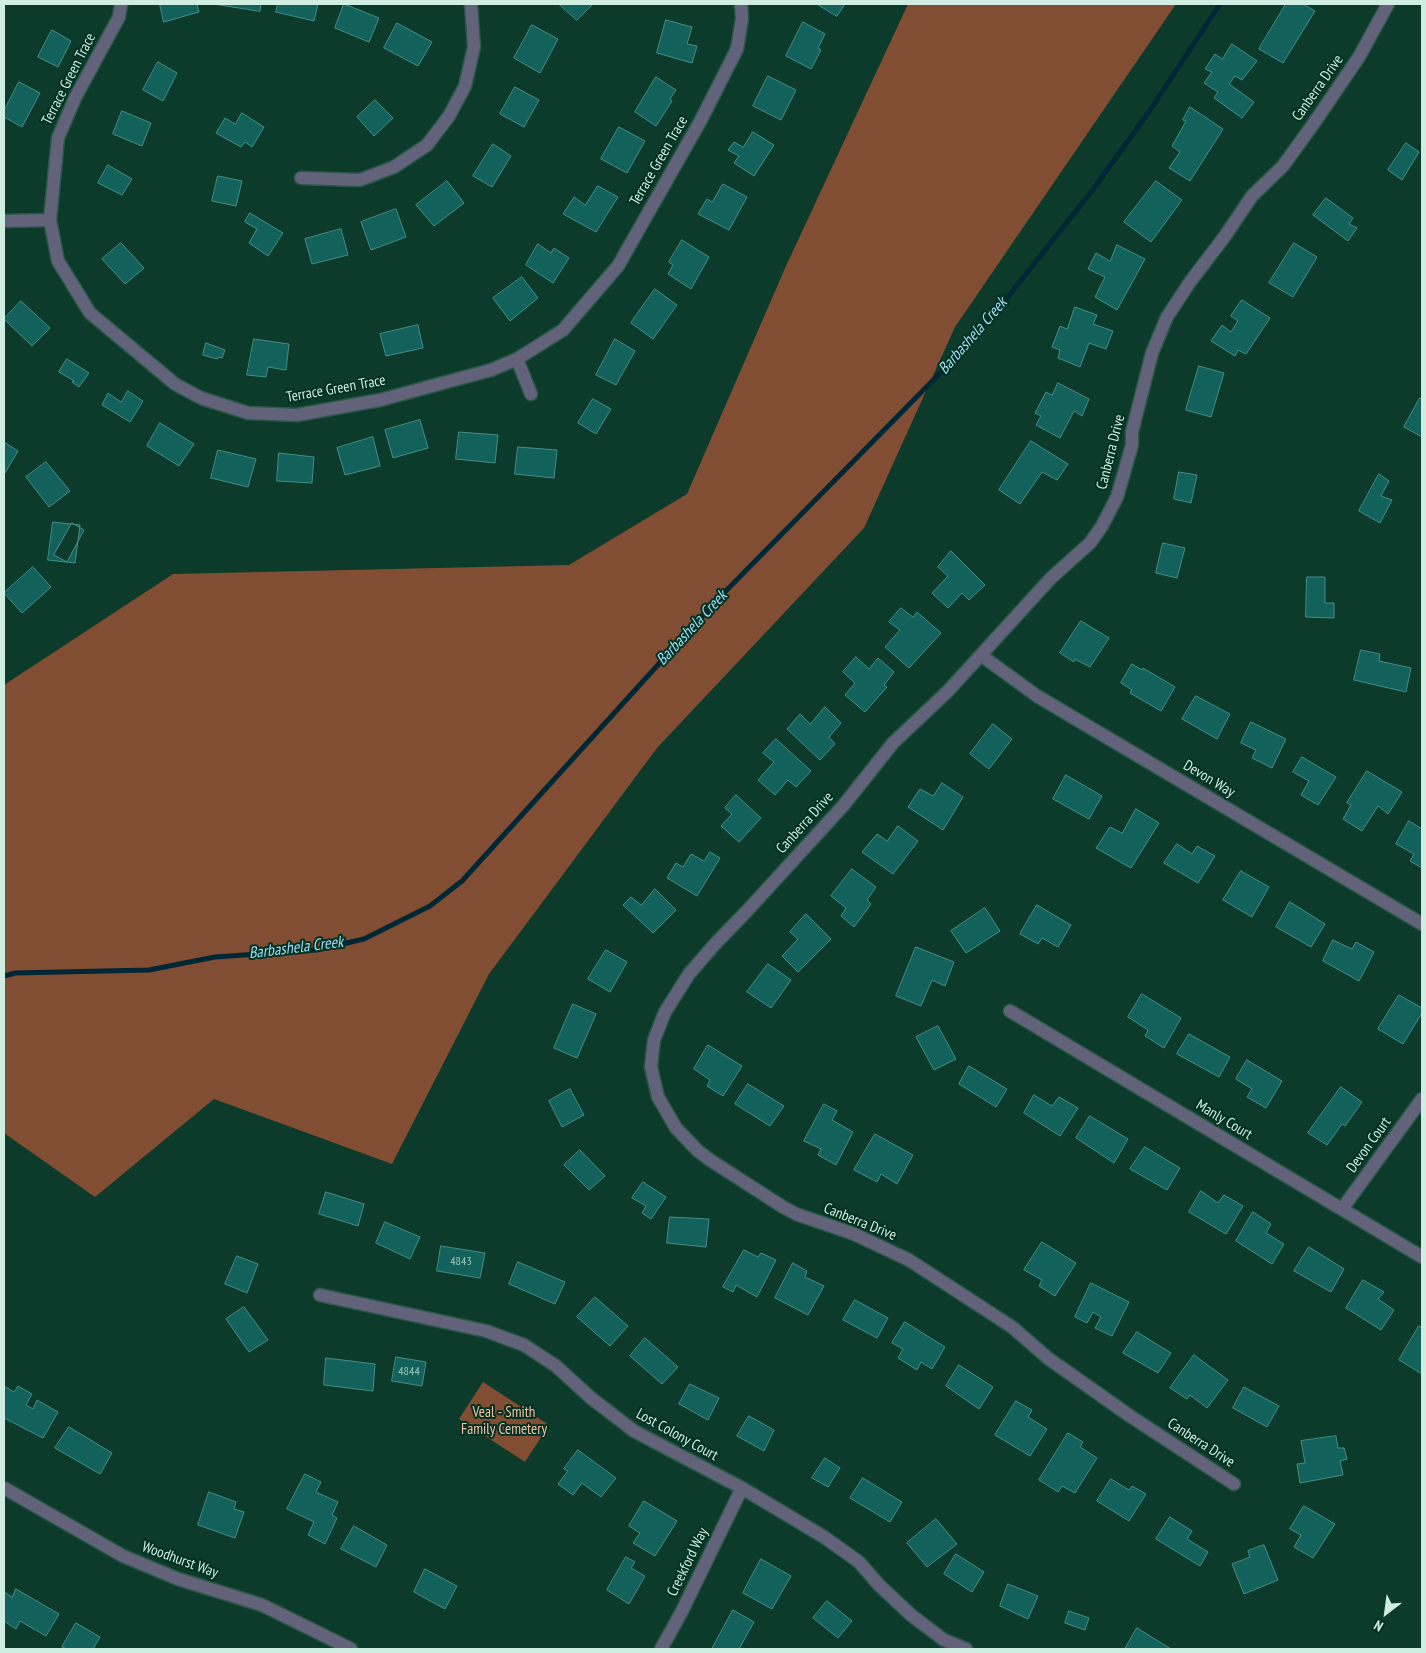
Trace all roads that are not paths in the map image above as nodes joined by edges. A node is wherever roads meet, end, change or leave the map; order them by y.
1 (121, 4) edge
2 (471, 4) edge
3 (741, 4) edge
4 (1388, 4) edge
5 (301, 178) dead end
6 (50, 220) junction
7 (4, 221) edge
8 (517, 360) junction
9 (531, 394) dead end
10 (982, 656) junction
11 (1422, 924) edge
12 (1010, 1011) dead end
13 (1422, 1099) edge
14 (1342, 1209) junction
15 (1422, 1257) edge
16 (320, 1294) dead end
17 (1234, 1484) dead end
18 (4, 1488) edge
19 (742, 1488) junction
20 (351, 1649) edge
21 (660, 1649) edge
22 (966, 1649) edge

1 - 6 street, Terrace Green Trace
2 - 5 street
3 - 8 street, Terrace Green Trace
4 - 10 street, Canberra Drive
6 - 7 street
6 - 8 street, Terrace Green Trace
8 - 9 street
10 - 11 street, Devon Way
10 - 17 street, Canberra Drive
12 - 14 street, Manly Court
13 - 14 street, Devon Court
14 - 15 street, Manly Court
16 - 19 street, Lost Colony Court
18 - 20 street, Woodhurst Way
19 - 21 street, Creekford Way
19 - 22 street, Lost Colony Court

